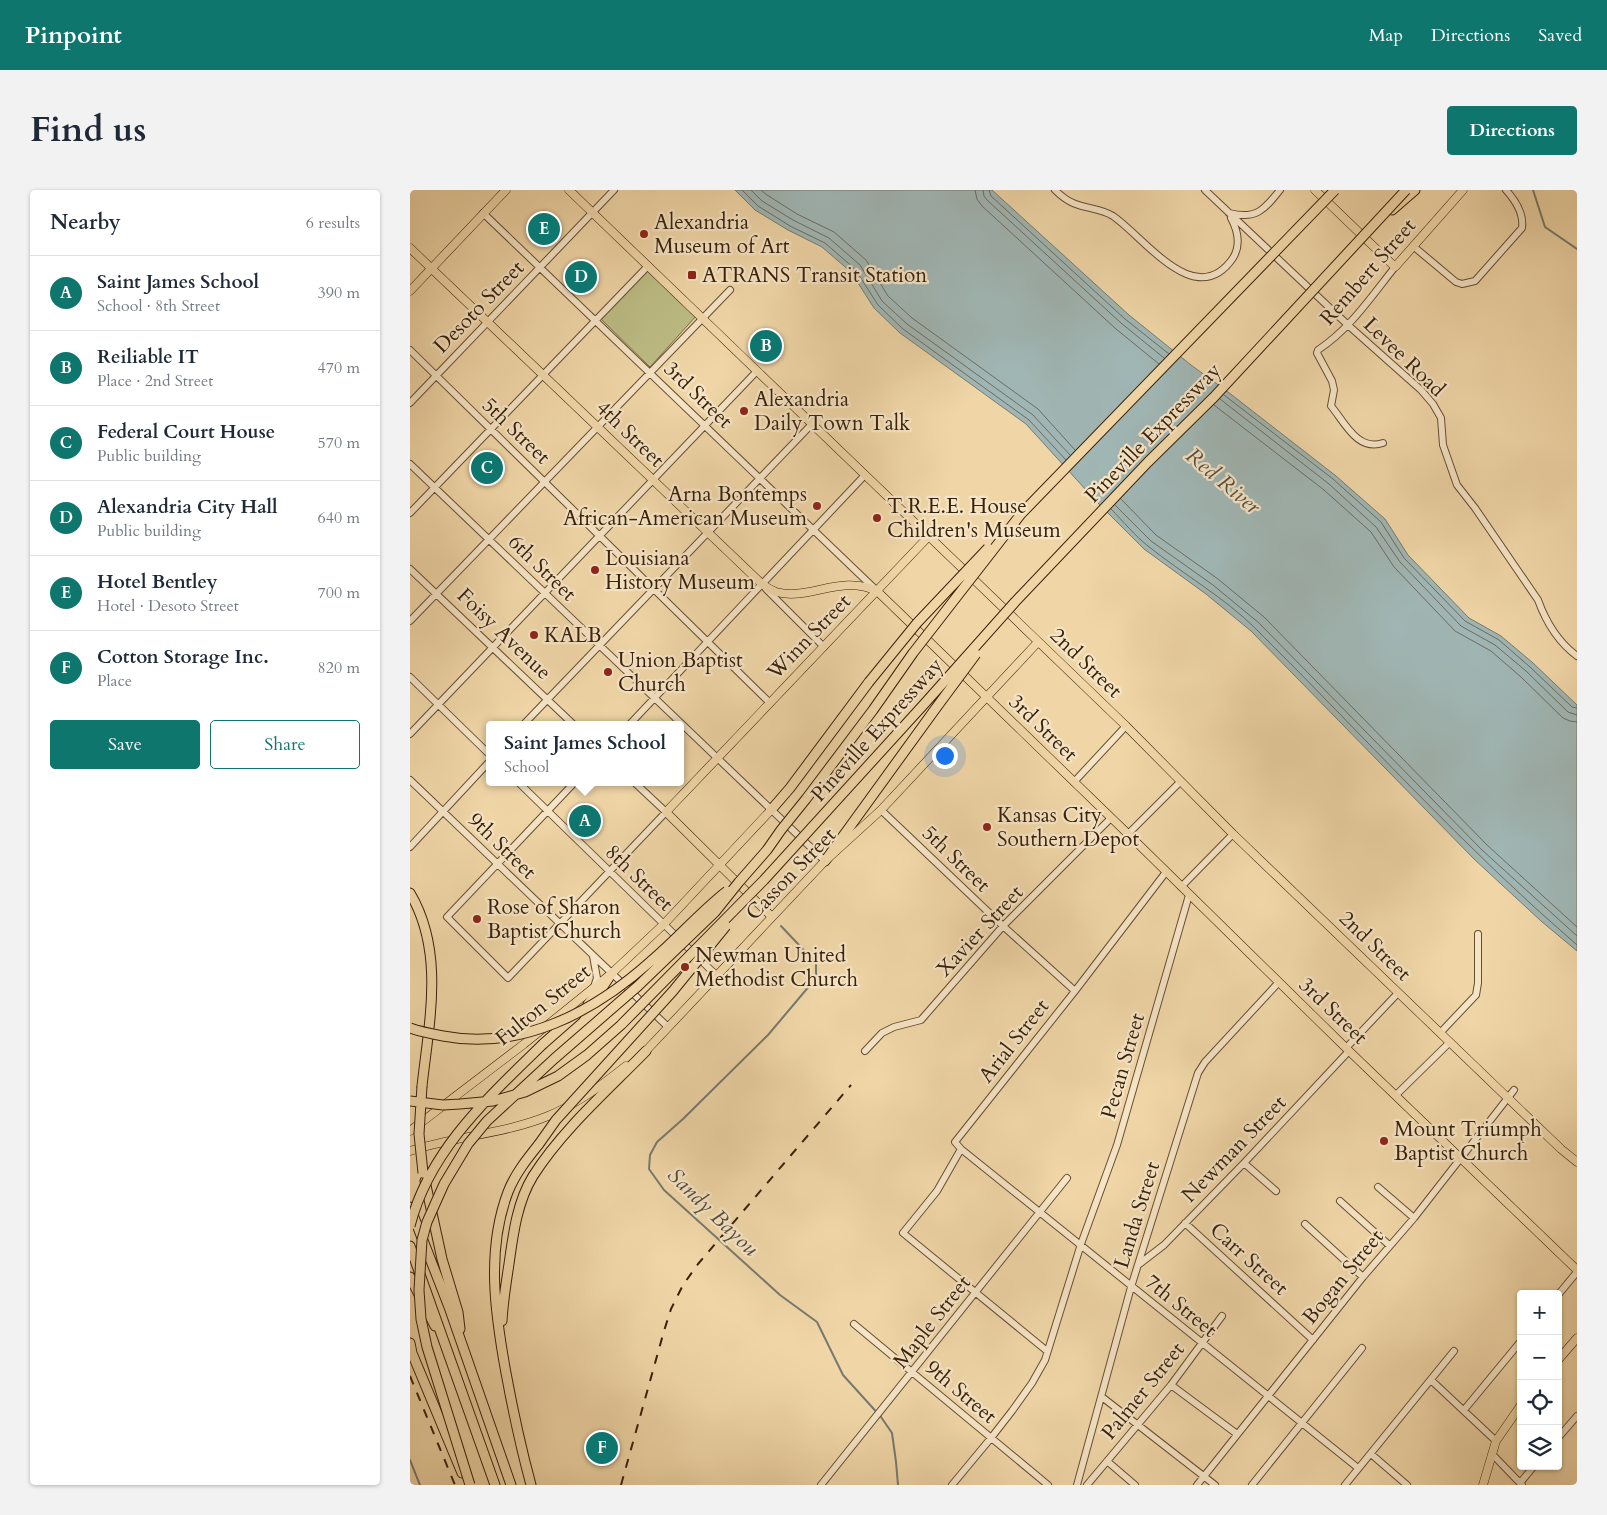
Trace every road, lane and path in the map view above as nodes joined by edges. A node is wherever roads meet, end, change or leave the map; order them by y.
1 (506, 190) edge
2 (569, 190) edge
3 (614, 190) edge
4 (1054, 190) edge
5 (1205, 190) edge
6 (1280, 190) edge
7 (1315, 190) edge
8 (1335, 190) edge
9 (1406, 190) edge
10 (1415, 190) edge
11 (1463, 190) edge
12 (1506, 190) edge
13 (1228, 212) junction
14 (483, 213) junction
15 (592, 213) junction
16 (1367, 232) junction
17 (1413, 246) junction
18 (410, 248) edge
19 (648, 266) junction
20 (1395, 267) junction
21 (432, 268) junction
22 (540, 268) junction
23 (730, 290) dead end
24 (410, 291) edge
25 (702, 318) junction
26 (595, 321) junction
27 (488, 322) junction
28 (1349, 326) junction
29 (410, 350) edge
30 (757, 371) junction
31 (649, 373) junction
32 (543, 375) junction
33 (436, 376) junction
34 (410, 403) edge
35 (812, 424) junction
36 (705, 426) junction
37 (597, 427) junction
38 (491, 429) junction
39 (1383, 443) dead end
40 (410, 464) edge
41 (865, 475) junction
42 (760, 479) junction
43 (653, 480) junction
44 (544, 482) junction
45 (434, 488) junction
46 (410, 514) edge
47 (1021, 514) junction
48 (813, 530) junction
49 (708, 533) junction
50 (600, 536) junction
51 (929, 536) junction
52 (488, 539) junction
53 (410, 569) edge
54 (762, 584) junction
55 (654, 588) junction
56 (877, 591) junction
57 (545, 593) junction
58 (436, 594) junction
59 (1015, 602) junction
60 (410, 620) edge
61 (708, 642) junction
62 (1038, 642) junction
63 (599, 645) junction
64 (824, 647) junction
65 (492, 648) junction
66 (1577, 656) edge
67 (410, 677) edge
68 (986, 697) junction
69 (654, 698) junction
70 (547, 699) junction
71 (770, 703) junction
72 (438, 704) junction
73 (527, 721) edge
74 (570, 721) edge
75 (633, 721) edge
76 (678, 721) edge
77 (1126, 726) junction
78 (684, 727) edge
79 (410, 734) edge
80 (486, 751) edge
81 (717, 758) junction
82 (486, 765) edge
83 (410, 780) edge
84 (1181, 781) junction
85 (1074, 782) junction
86 (522, 786) edge
87 (571, 786) edge
88 (638, 786) edge
89 (771, 810) junction
90 (881, 810) junction
91 (442, 811) junction
92 (548, 811) junction
93 (666, 812) junction
94 (1111, 818) junction
95 (1128, 834) junction
96 (1233, 834) junction
97 (410, 847) edge
98 (825, 861) junction
99 (498, 864) junction
100 (720, 865) junction
101 (609, 871) junction
102 (1166, 872) junction
103 (764, 880) junction
104 (739, 882) junction
105 (1181, 887) junction
106 (410, 893) edge
107 (1189, 895) junction
108 (772, 917) junction
109 (560, 923) junction
110 (664, 924) junction
111 (1003, 926) junction
112 (1478, 934) dead end
113 (593, 955) junction
114 (612, 973) junction
115 (716, 976) junction
116 (1279, 982) junction
117 (594, 987) junction
118 (1075, 991) junction
119 (1398, 993) junction
120 (545, 1027) junction
121 (668, 1027) junction
122 (410, 1028) edge
123 (1440, 1033) junction
124 (1450, 1042) junction
125 (865, 1050) dead end
126 (1347, 1050) junction
127 (646, 1051) junction
128 (1514, 1090) dead end
129 (1396, 1095) junction
130 (1509, 1097) junction
131 (410, 1101) edge
132 (410, 1131) edge
133 (961, 1148) junction
134 (410, 1152) edge
135 (1460, 1158) junction
136 (1577, 1162) edge
137 (1244, 1163) junction
138 (1067, 1178) dead end
139 (1378, 1187) dead end
140 (1276, 1191) dead end
141 (1340, 1201) dead end
142 (410, 1207) edge
143 (1039, 1212) junction
144 (1414, 1218) junction
145 (1185, 1223) junction
146 (1305, 1224) dead end
147 (410, 1226) edge
148 (1081, 1244) junction
149 (1389, 1245) junction
150 (410, 1246) edge
151 (1138, 1265) junction
152 (1577, 1271) edge
153 (410, 1277) edge
154 (1363, 1277) junction
155 (1131, 1287) junction
156 (1562, 1290) edge
157 (976, 1292) junction
158 (1222, 1316) dead end
159 (854, 1324) dead end
160 (1577, 1338) edge
161 (1313, 1340) junction
162 (410, 1343) edge
163 (1202, 1343) junction
164 (500, 1344) junction
165 (1517, 1345) edge
166 (462, 1346) junction
167 (1362, 1348) dead end
168 (1454, 1351) dead end
169 (1047, 1352) junction
170 (1562, 1355) edge
171 (454, 1368) junction
172 (912, 1372) junction
173 (1432, 1380) junction
174 (1171, 1385) junction
175 (1268, 1396) junction
176 (1102, 1397) junction
177 (1464, 1410) junction
178 (1517, 1411) edge
179 (1577, 1416) edge
180 (1301, 1423) junction
181 (1138, 1426) junction
182 (1562, 1433) edge
183 (1237, 1434) junction
184 (991, 1438) junction
185 (1496, 1441) junction
186 (1371, 1454) junction
187 (1492, 1454) junction
188 (1107, 1461) junction
189 (1358, 1468) junction
190 (1531, 1470) edge
191 (1204, 1476) junction
192 (1521, 1484) edge
193 (469, 1485) edge
194 (495, 1485) edge
195 (511, 1485) edge
196 (531, 1485) edge
197 (821, 1485) edge
198 (952, 1485) edge
199 (1048, 1485) edge
200 (1077, 1485) edge
201 (1087, 1485) edge
202 (1135, 1485) edge
203 (1197, 1485) edge
204 (1215, 1485) edge
205 (1252, 1485) edge
206 (1345, 1485) edge
207 (1407, 1485) edge
208 (1483, 1485) edge

1 - 14 main road
2 - 15 main road, 2nd Street
3 - 15 street, Desoto Street
4 - 13 street
5 - 13 street, Levee Road
6 - 13 street
7 - 20 main road
8 - 47 highway, Pineville Expressway, bridge
9 - 16 highway, Pineville Expressway, bridge
10 - 16 highway, bridge
11 - 17 main road, Rembert Street
12 - 17 street
13 - 28 street, Levee Road
14 - 21 main road
14 - 22 street, 3rd Street
15 - 19 main road, 2nd Street
15 - 22 street, Desoto Street
16 - 59 highway, Pineville Expressway, bridge
17 - 20 main road, Rembert Street
18 - 21 main road, 4th Street
19 - 25 main road, 2nd Street
19 - 26 street
20 - 28 street, Rembert Street
21 - 24 main road
21 - 27 main road, 4th Street
22 - 26 street, 3rd Street
22 - 27 street, Desoto Street
23 - 25 street
25 - 30 main road, 2nd Street
25 - 31 street
26 - 31 street, 3rd Street
26 - 32 street
27 - 32 main road, 4th Street
27 - 33 street, Desoto Street
28 - 39 street, Rembert Street
28 - 66 street, Levee Road
29 - 33 street, 5th Street
30 - 35 main road, 2nd Street
30 - 36 street
31 - 36 street, 3rd Street
31 - 37 street
32 - 37 main road, 4th Street
32 - 38 street
33 - 34 street, Desoto Street
33 - 38 street, 5th Street
35 - 41 main road, 2nd Street
35 - 42 street
36 - 42 street, 3rd Street
36 - 43 street
37 - 43 main road, 4th Street
37 - 44 street
38 - 44 street, 5th Street
38 - 45 street
40 - 45 street, 6th Street
41 - 48 street
41 - 51 main road, 2nd Street
42 - 48 street, 3rd Street
42 - 49 street
43 - 49 main road, 4th Street
43 - 50 street
44 - 50 street, 5th Street
44 - 52 street
45 - 46 street
45 - 52 street, 6th Street
47 - 89 highway, bridge
47 - 104 highway, Pineville Expressway, bridge
48 - 54 street
48 - 56 street, 3rd Street
49 - 54 main road, 4th Street
49 - 55 street
50 - 55 street, 5th Street
50 - 57 street
51 - 56 main road, Winn Street
51 - 62 main road, 2nd Street
52 - 57 street, 6th Street
52 - 58 street
53 - 58 street, Foisy Avenue
54 - 56 main road
54 - 61 street
54 - 64 street, 4th Street
55 - 61 street, 5th Street
55 - 63 street
56 - 64 main road, Winn Street
56 - 68 main road, 3rd Street
57 - 63 street, 6th Street
57 - 65 street
58 - 60 street
58 - 65 street, Foisy Avenue
59 - 98 highway, bridge
59 - 103 highway, Pineville Expressway, bridge
61 - 69 street
61 - 71 street, 5th Street
62 - 68 main road, Casson Street
62 - 77 main road, 2nd Street
63 - 69 street, 6th Street
63 - 70 street
64 - 71 main road, Winn Street
65 - 70 street, Foisy Avenue
65 - 72 street
67 - 72 street
68 - 85 main road, 3rd Street
68 - 90 main road, Casson Street
69 - 75 street
69 - 76 street, 6th Street
70 - 73 street
70 - 74 street, Foisy Avenue
71 - 81 main road, Winn Street
72 - 79 street
72 - 80 street
77 - 84 main road, 2nd Street
77 - 85 street
78 - 81 street, 6th Street
81 - 89 street, 6th Street
81 - 93 main road, Winn Street
82 - 91 street
83 - 91 street, 9th Street
84 - 95 street
84 - 96 main road, 2nd Street
85 - 94 main road, 3rd Street
86 - 92 street, 8th Street
87 - 92 street
88 - 93 street
89 - 98 street, 6th Street
89 - 100 main road, Fulton Street
90 - 98 main road, Casson Street
90 - 111 street, 5th Street
91 - 97 street
91 - 99 street, 9th Street
92 - 99 street
92 - 101 street, 8th Street
93 - 100 main road
93 - 101 street, Winn Street
94 - 95 main road, 3rd Street
94 - 111 street, Xavier Street
95 - 102 main road, 3rd Street
96 - 105 street
96 - 119 main road, 2nd Street
98 - 108 main road, Casson Street
99 - 109 street, 9th Street
99 - 109 street, Winn Street
100 - 108 main road
100 - 110 main road, Fulton Street
101 - 109 street, Winn Street
101 - 110 street, 8th Street
102 - 105 main road, 3rd Street
102 - 118 street, Arial Street
103 - 131 highway, bridge
103 - 164 highway, bridge
104 - 120 highway, bridge
104 - 193 highway, bridge
105 - 107 main road, 3rd Street
106 - 166 highway, bridge
107 - 116 main road, 3rd Street
107 - 148 street, Pecan Street
108 - 115 main road, Casson Street
109 - 113 street, 9th Street
110 - 114 main road, Fulton Street
110 - 115 street, 8th Street
111 - 118 street, 5th Street
111 - 125 street, Xavier Street
112 - 123 street
113 - 114 street, 9th Street
113 - 117 street
114 - 117 main road, Fulton Street
114 - 121 street, 9th Street
114 - 147 highway, bridge
115 - 121 main road, Casson Street
116 - 126 main road, 3rd Street
116 - 151 street, Landa Street
117 - 120 main road, Fulton Street
118 - 133 street, Arial Street
119 - 123 main road, 2nd Street
119 - 126 street, Newman Street
120 - 122 highway, bridge
120 - 132 main road, Fulton Street
121 - 127 main road, Casson Street
123 - 124 main road, 2nd Street
124 - 129 street
124 - 130 main road, 2nd Street
126 - 129 main road, 3rd Street
126 - 137 street, Newman Street
127 - 134 main road, Casson Street
127 - 164 highway
128 - 130 street, Bogan Street
129 - 135 main road, 3rd Street
130 - 135 street, Bogan Street
130 - 136 main road, 2nd Street
133 - 143 street, 7th Street
133 - 157 street, Arial Street
135 - 144 street, Bogan Street
135 - 152 main road, 3rd Street
137 - 140 street
137 - 145 street, Newman Street
138 - 143 street, Maple Street
139 - 144 street
141 - 149 street
142 - 166 highway
143 - 148 street, 7th Street
143 - 157 street, Maple Street
144 - 149 street, Bogan Street
145 - 151 street, Newman Street
145 - 161 street, Carr Street
146 - 154 street
148 - 155 street, 7th Street
148 - 169 street, Pecan Street
149 - 154 street, Bogan Street
150 - 171 highway
151 - 155 street, Landa Street
152 - 156 street
153 - 171 highway
154 - 161 street, Bogan Street
155 - 163 street, 7th Street
155 - 176 street, Landa Street
157 - 169 street
157 - 172 street, Maple Street
158 - 163 street, Palmer Street
159 - 172 street, 9th Street
160 - 170 main road
161 - 175 street, Bogan Street
162 - 193 highway, bridge
163 - 174 street, Palmer Street
163 - 175 street, 7th Street
164 - 196 highway
165 - 177 street
166 - 195 highway
167 - 180 street
168 - 173 street
169 - 184 street, Pecan Street
171 - 194 highway
172 - 184 street, 9th Street
172 - 197 street, Maple Street
173 - 177 street
173 - 186 street
174 - 181 street, Palmer Street
174 - 183 street
175 - 180 street, 7th Street
175 - 183 street, Bogan Street
176 - 181 street
176 - 200 street, Landa Street
177 - 185 street
178 - 185 main road
179 - 182 street
180 - 189 street, 7th Street
180 - 205 street
181 - 188 street, Palmer Street
181 - 191 street
183 - 191 street, Bogan Street
184 - 198 street, Pecan Street
184 - 199 street, 9th Street
185 - 187 main road
186 - 189 street
186 - 207 street
187 - 192 street
187 - 208 main road
188 - 201 street, Palmer Street
188 - 202 street
189 - 206 street
190 - 192 street
191 - 203 street, Bogan Street
191 - 204 street

